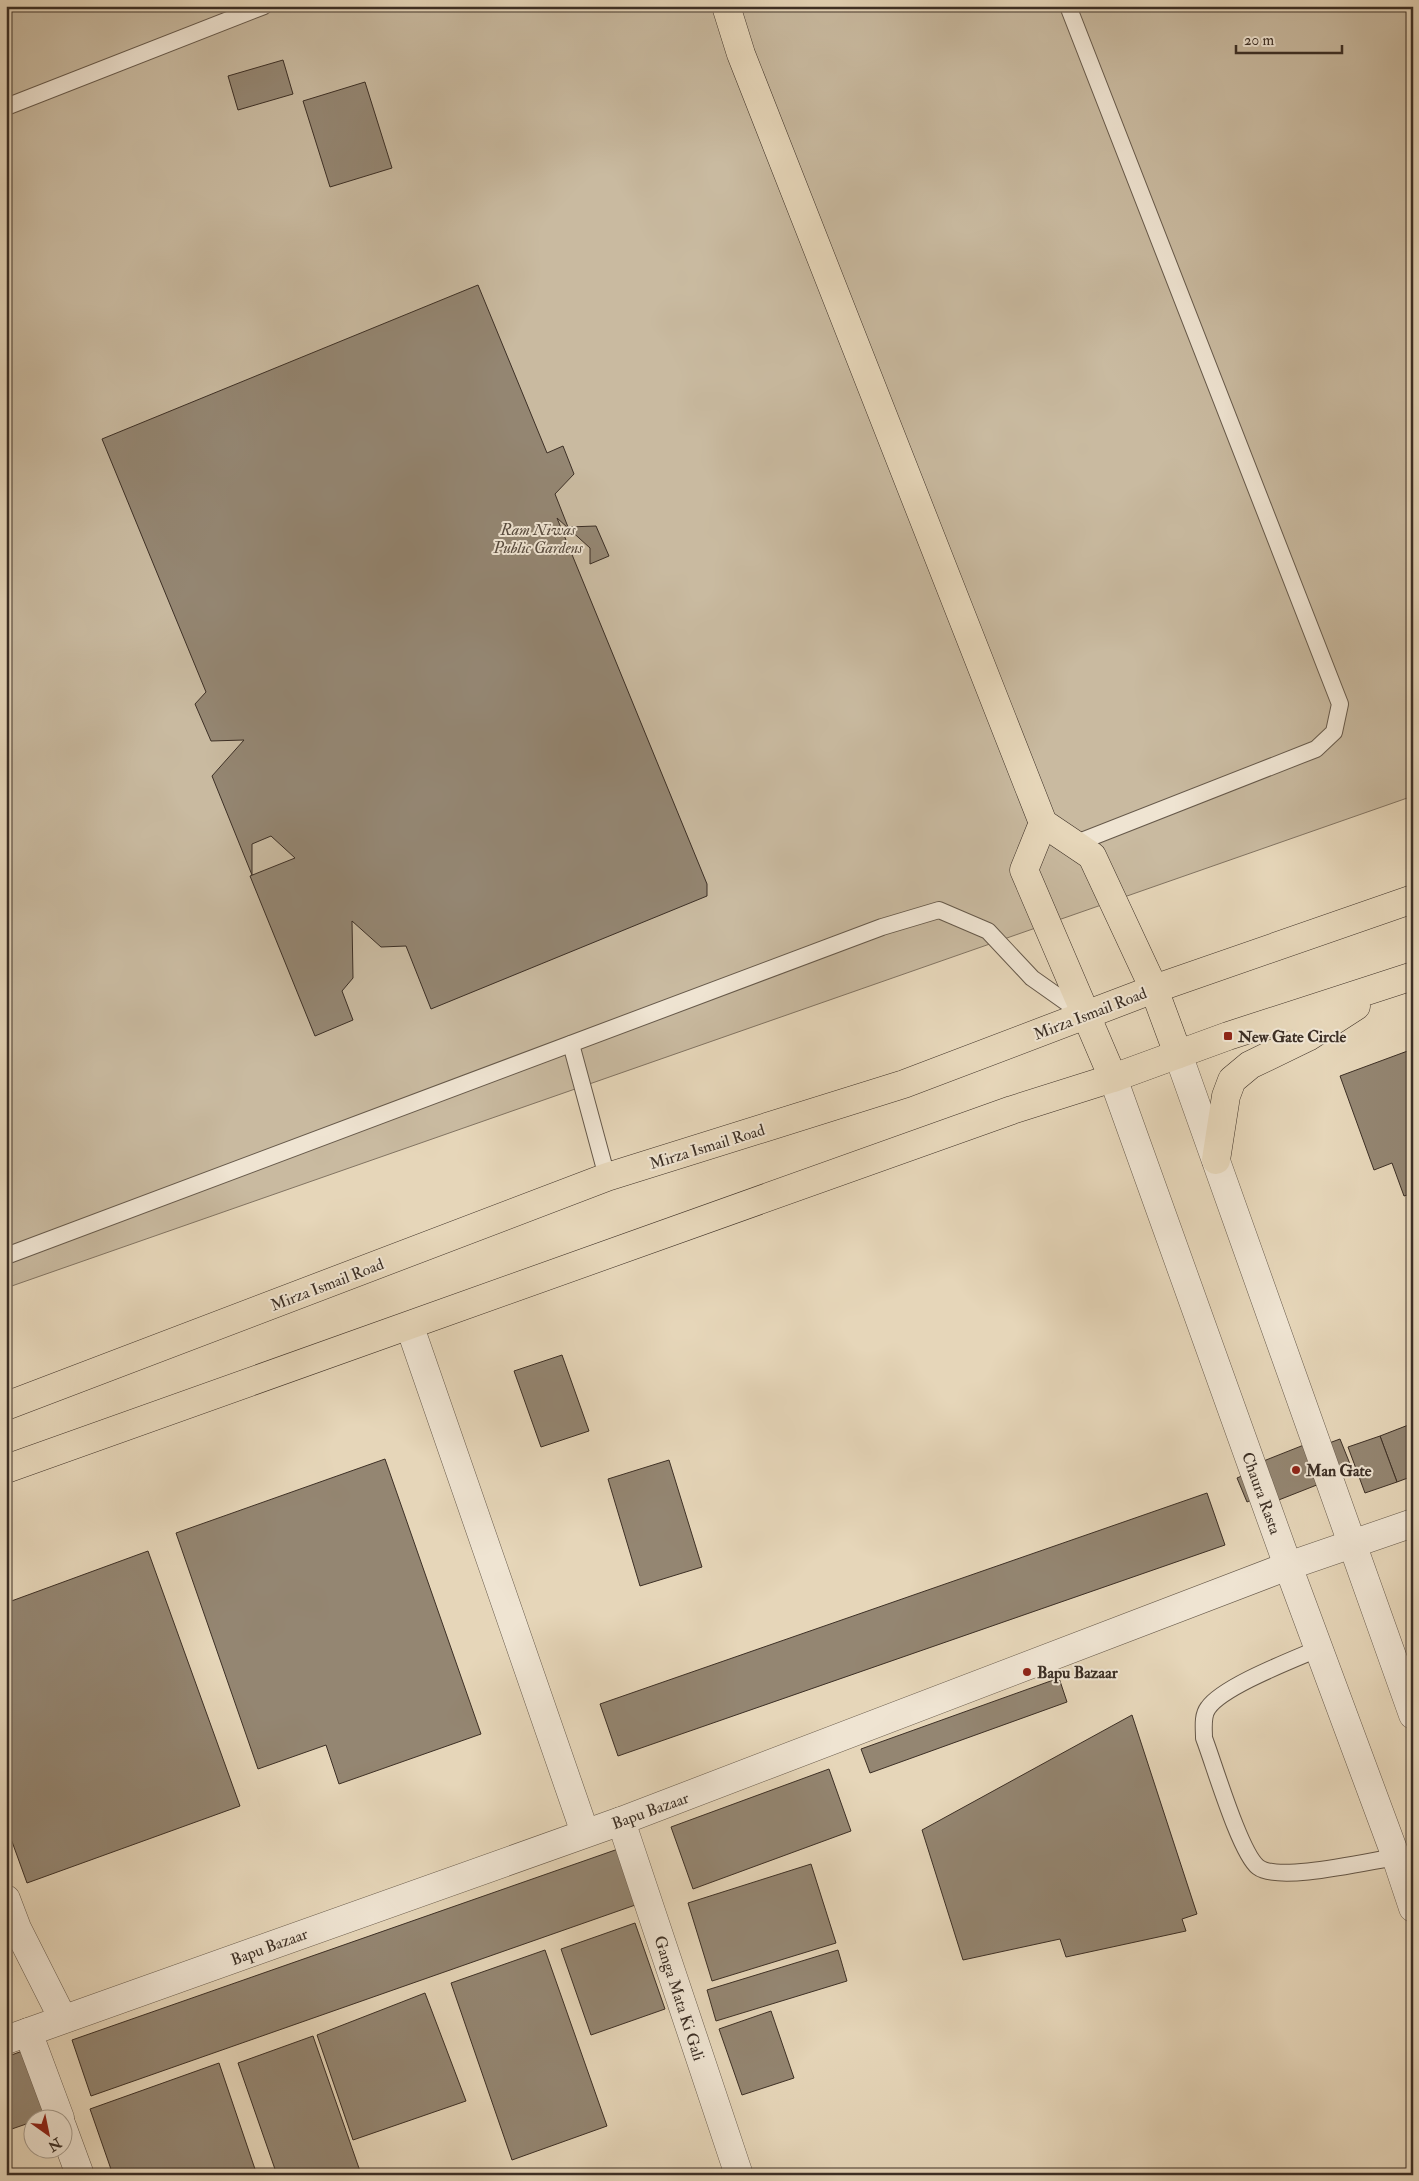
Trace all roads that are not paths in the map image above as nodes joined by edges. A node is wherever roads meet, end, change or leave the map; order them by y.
1 (264, 6) edge
2 (726, 6) edge
3 (1068, 6) edge
4 (6, 107) edge
5 (1043, 823) junction
6 (1074, 844) junction
7 (1413, 899) edge
8 (1408, 977) edge
9 (1154, 989) junction
10 (1084, 1015) junction
11 (571, 1044) junction
12 (1178, 1054) junction
13 (1113, 1078) junction
14 (1216, 1160) junction
15 (607, 1178) junction
16 (6, 1256) edge
17 (410, 1327) junction
18 (6, 1406) edge
19 (6, 1469) edge
20 (1413, 1523) edge
21 (1352, 1544) junction
22 (1288, 1566) junction
23 (1320, 1648) junction
24 (1413, 1716) edge
25 (621, 1821) junction
26 (585, 1832) junction
27 (1396, 1857) junction
28 (6, 1898) edge
29 (1413, 1908) edge
30 (63, 2019) junction
31 (17, 2036) edge
32 (55, 2108) edge
33 (72, 2153) edge
34 (80, 2175) edge
35 (739, 2175) edge

1 - 4 lane
2 - 5 main road
3 - 6 lane
5 - 6 main road
5 - 10 main road
6 - 9 main road
7 - 9 main road, Mirza Ismail Road
8 - 12 main road
8 - 14 main road
9 - 10 main road, Mirza Ismail Road
9 - 12 main road
10 - 11 lane
10 - 13 main road
10 - 15 main road, Mirza Ismail Road
11 - 15 lane
11 - 16 lane
12 - 13 main road
12 - 14 street
13 - 17 main road
13 - 22 street, Chaura Rasta
14 - 21 street
15 - 18 main road, Mirza Ismail Road
17 - 19 main road
17 - 26 street
20 - 21 street, Bapu Bazaar
21 - 22 street, Bapu Bazaar
21 - 24 street
22 - 23 street, Chaura Rasta
22 - 25 street, Bapu Bazaar
23 - 27 street, Chaura Rasta
23 - 27 lane
25 - 26 street, Bapu Bazaar
25 - 35 street, Ganga Mata Ki Gali
26 - 30 street, Bapu Bazaar
27 - 29 street, Chaura Rasta
28 - 30 street
30 - 31 street, Bapu Bazaar
31 - 32 street
33 - 34 street

